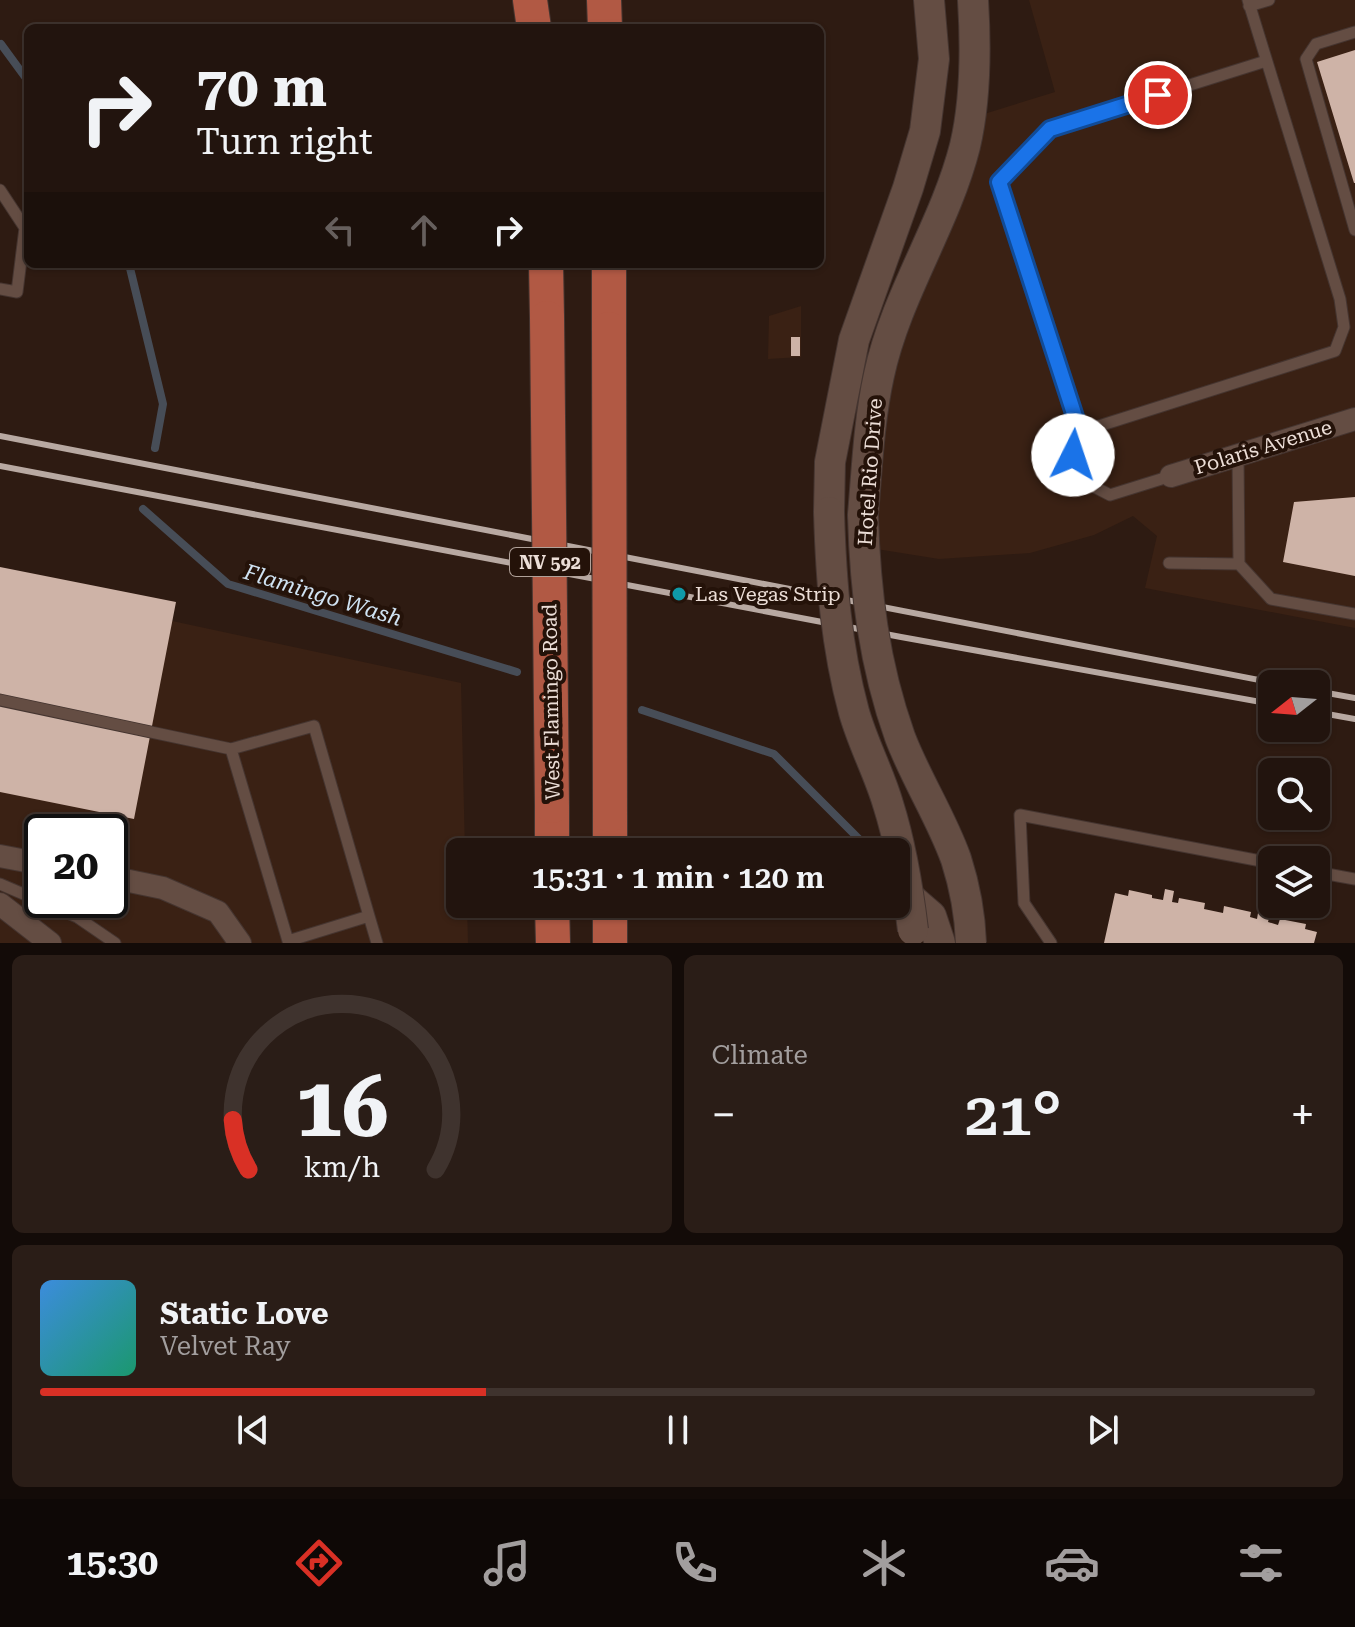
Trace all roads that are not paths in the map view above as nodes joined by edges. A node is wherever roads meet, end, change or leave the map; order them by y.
1 (530, 0) edge
2 (929, 0) edge
3 (973, 0) edge
4 (1269, 0) edge
5 (1248, 3) edge
6 (533, 24) edge
7 (1355, 32) edge
8 (1266, 61) junction
9 (0, 190) edge
10 (24, 226) edge
11 (1355, 230) edge
12 (24, 236) edge
13 (546, 268) edge
14 (609, 268) edge
15 (0, 289) edge
16 (1355, 419) edge
17 (1080, 432) junction
18 (1238, 455) junction
19 (1171, 476) joint
20 (1169, 563) dead end
21 (1239, 564) junction
22 (1355, 614) edge
23 (0, 700) edge
24 (231, 749) junction
25 (552, 838) edge
26 (610, 838) edge
27 (0, 856) edge
28 (1258, 860) edge
29 (24, 861) edge
30 (1330, 875) edge
31 (1355, 879) edge
32 (128, 881) edge
33 (0, 884) edge
34 (0, 904) edge
35 (369, 916) junction
36 (552, 918) edge
37 (610, 918) edge
38 (922, 939) edge
39 (289, 942) edge
40 (50, 943) edge
41 (115, 943) edge
42 (240, 943) edge
43 (377, 943) edge
44 (553, 943) edge
45 (610, 943) edge
46 (971, 943) edge
47 (1051, 943) edge

1 - 6 main road
2 - 38 main road, Hotel Rio Drive, bridge
3 - 46 main road, Hotel Rio Drive, bridge
4 - 5 lane
5 - 8 lane
7 - 11 lane
8 - 17 lane
8 - 17 lane
9 - 10 lane
12 - 15 lane
13 - 25 main road, West Flamingo Road / NV 592, bridge
14 - 26 main road, NV 592, bridge
16 - 18 street, Polaris Avenue
17 - 19 lane
18 - 19 street, Polaris Avenue
18 - 21 lane
20 - 21 lane
21 - 22 lane
23 - 24 lane
24 - 35 lane
24 - 39 lane
27 - 29 street
28 - 47 lane
30 - 31 lane
32 - 42 street
33 - 41 lane
34 - 40 street
35 - 39 lane
35 - 43 lane
36 - 44 main road
37 - 45 main road

